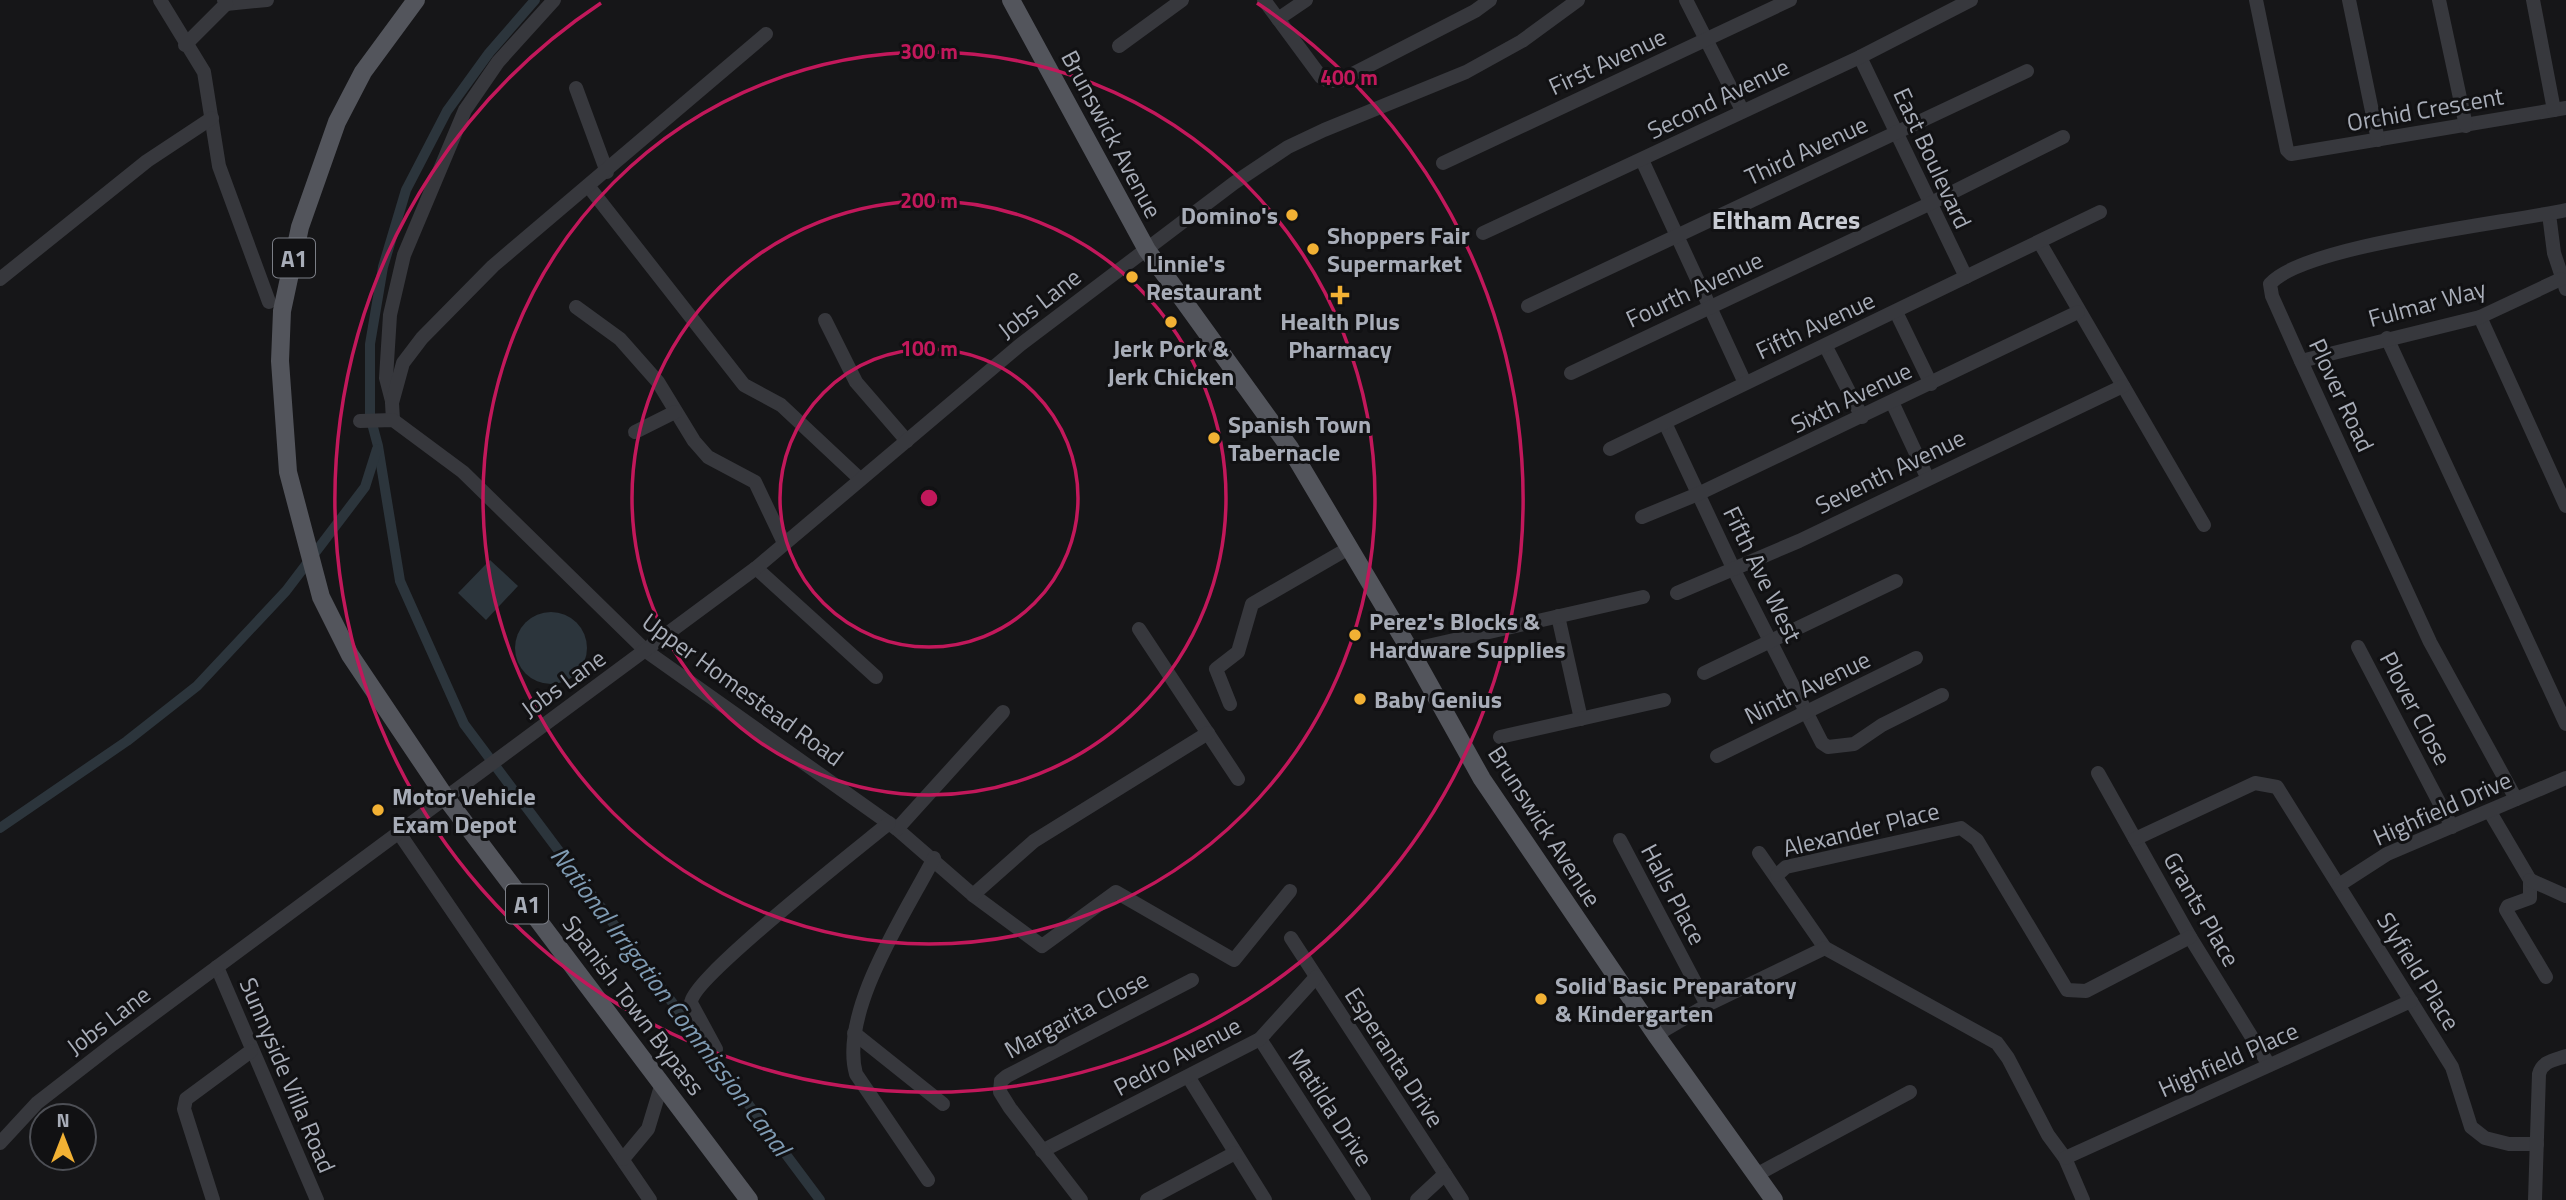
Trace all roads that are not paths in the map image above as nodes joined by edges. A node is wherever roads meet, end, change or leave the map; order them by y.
1 (160, 0) edge
2 (268, 0) edge
3 (416, 0) edge
4 (554, 0) edge
5 (1012, 0) edge
6 (1182, 0) edge
7 (1264, 0) edge
8 (1306, 0) edge
9 (1490, 0) edge
10 (1578, 0) edge
11 (1686, 0) edge
12 (1790, 0) edge
13 (1971, 0) edge
14 (2256, 0) edge
15 (2348, 0) edge
16 (2439, 0) edge
17 (2533, 0) edge
18 (225, 2) edge
19 (1278, 19) junction
20 (766, 34) dead end
21 (1705, 41) junction
22 (185, 45) junction
23 (1119, 46) dead end
24 (1860, 57) junction
25 (2027, 71) dead end
26 (576, 88) dead end
27 (2560, 109) edge
28 (1742, 110) junction
29 (212, 118) junction
30 (2466, 126) junction
31 (1896, 132) junction
32 (2063, 137) dead end
33 (2378, 140) junction
34 (1642, 160) junction
35 (1443, 163) dead end
36 (607, 172) junction
37 (589, 187) junction
38 (1929, 204) junction
39 (2566, 210) edge
40 (2101, 212) dead end
41 (2549, 214) junction
42 (1483, 233) dead end
43 (1677, 235) junction
44 (2040, 243) junction
45 (1147, 250) junction
46 (1966, 277) junction
47 (0, 279) edge
48 (2564, 284) edge
49 (269, 302) dead end
50 (1528, 306) dead end
51 (1711, 306) junction
52 (576, 307) dead end
53 (1896, 312) junction
54 (2078, 312) junction
55 (2480, 317) junction
56 (825, 320) dead end
57 (2387, 338) junction
58 (1826, 347) junction
59 (2301, 360) junction
60 (1571, 373) dead end
61 (1745, 383) junction
62 (1931, 384) junction
63 (2123, 386) junction
64 (1892, 402) junction
65 (392, 403) junction
66 (675, 412) junction
67 (1862, 417) junction
68 (390, 419) junction
69 (360, 421) dead end
70 (1665, 423) junction
71 (635, 432) dead end
72 (907, 441) junction
73 (1610, 449) dead end
74 (1927, 477) junction
75 (860, 479) junction
76 (1698, 495) junction
77 (2566, 506) edge
78 (1642, 517) dead end
79 (2204, 525) dead end
80 (784, 543) junction
81 (1349, 548) junction
82 (756, 568) junction
83 (1734, 570) junction
84 (1896, 582) dead end
85 (1677, 593) dead end
86 (1643, 597) dead end
87 (1558, 616) junction
88 (1139, 629) dead end
89 (1770, 641) junction
90 (2358, 647) dead end
91 (1410, 650) junction
92 (646, 651) junction
93 (1916, 658) dead end
94 (1704, 673) dead end
95 (876, 677) dead end
96 (1942, 695) dead end
97 (1664, 700) dead end
98 (1230, 704) dead end
99 (1806, 711) junction
100 (1003, 712) dead end
101 (1581, 719) junction
102 (2566, 724) edge
103 (1208, 733) junction
104 (1500, 737) dead end
105 (1717, 756) dead end
106 (2098, 773) dead end
107 (2566, 778) edge
108 (1238, 779) dead end
109 (446, 798) junction
110 (2516, 799) junction
111 (2490, 812) junction
112 (893, 826) junction
113 (2452, 827) junction
114 (399, 833) junction
115 (2135, 839) junction
116 (1620, 840) dead end
117 (1759, 853) dead end
118 (934, 858) junction
119 (1777, 875) junction
120 (2530, 880) junction
121 (2339, 885) junction
122 (1290, 891) dead end
123 (973, 895) junction
124 (2566, 896) edge
125 (2190, 937) junction
126 (1290, 938) dead end
127 (1825, 948) junction
128 (217, 967) junction
129 (1315, 977) junction
130 (2546, 977) dead end
131 (1192, 980) dead end
132 (2411, 1001) junction
133 (1707, 1005) junction
134 (854, 1033) junction
135 (1656, 1035) junction
136 (1260, 1039) junction
137 (716, 1049) dead end
138 (251, 1051) junction
139 (2566, 1056) edge
140 (2269, 1065) junction
141 (1189, 1078) junction
142 (662, 1083) junction
143 (1910, 1092) dead end
144 (943, 1104) dead end
145 (0, 1143) edge
146 (2537, 1144) junction
147 (1042, 1151) junction
148 (1236, 1153) junction
149 (2065, 1158) junction
150 (623, 1159) junction
151 (1445, 1174) junction
152 (1756, 1175) junction
153 (928, 1180) dead end
154 (213, 1200) edge
155 (317, 1200) edge
156 (650, 1200) edge
157 (749, 1200) edge
158 (1081, 1200) edge
159 (1147, 1200) edge
160 (1265, 1200) edge
161 (1364, 1200) edge
162 (1417, 1200) edge
163 (1462, 1200) edge
164 (1774, 1200) edge
165 (2083, 1200) edge
166 (2535, 1200) edge

1 - 22 street
2 - 18 street
3 - 109 main road, Spanish Town Bypass / A1
4 - 65 street
5 - 45 main road, Brunswick Avenue
6 - 23 street
7 - 19 street
8 - 19 street
9 - 19 street
10 - 45 street, Jobs Lane
11 - 21 street
12 - 21 street, First Avenue
13 - 24 street, Second Avenue
14 - 33 street, Orchid Crescent
15 - 33 street
16 - 30 street
17 - 27 street
18 - 22 street
20 - 36 street
21 - 28 street
21 - 35 street, First Avenue
22 - 29 street
24 - 28 street, Second Avenue
24 - 31 street, East Boulevard
25 - 31 street, Third Avenue
26 - 36 street
27 - 30 street, Orchid Crescent
28 - 34 street, Second Avenue
29 - 47 street
29 - 49 street
30 - 33 street, Orchid Crescent
31 - 38 street, East Boulevard
31 - 43 street, Third Avenue
32 - 38 street, Fourth Avenue
34 - 42 street, Second Avenue
34 - 43 street
36 - 37 street
37 - 65 street
37 - 75 street
38 - 46 street, East Boulevard
38 - 51 street, Fourth Avenue
39 - 41 street, Plover Road
40 - 44 street, Fifth Avenue
41 - 48 street
41 - 59 street, Plover Road
43 - 50 street, Third Avenue
43 - 51 street
44 - 46 street, Fifth Avenue
44 - 54 street
45 - 72 street, Jobs Lane
45 - 81 main road, Brunswick Avenue
46 - 53 street, Fifth Avenue
48 - 55 street, Fulmar Way
51 - 60 street, Fourth Avenue
51 - 61 street
52 - 66 street
53 - 58 street, Fifth Avenue
53 - 62 street
54 - 62 street, Sixth Avenue
54 - 63 street
55 - 57 street, Fulmar Way
55 - 77 street
56 - 72 street
57 - 59 street, Fulmar Way
57 - 102 street
58 - 61 street, Fifth Avenue
58 - 67 street
59 - 110 street, Plover Road
61 - 70 street, Fifth Avenue
62 - 64 street, Sixth Avenue
63 - 74 street, Seventh Avenue
63 - 79 street
64 - 67 street, Sixth Avenue
64 - 74 street
65 - 68 street
66 - 71 street
66 - 80 street
67 - 76 street, Sixth Avenue
68 - 69 street
68 - 92 street, Upper Homestead Road
70 - 73 street, Fifth Avenue
70 - 76 street, Fifth Ave West
72 - 75 street, Jobs Lane
74 - 83 street, Seventh Avenue
75 - 80 street, Jobs Lane
76 - 78 street, Sixth Avenue
76 - 83 street, Fifth Ave West
80 - 82 street, Jobs Lane
81 - 91 main road, Brunswick Avenue
81 - 98 street
82 - 92 street, Jobs Lane
82 - 95 street
83 - 85 street, Seventh Avenue
83 - 89 street, Fifth Ave West
84 - 89 street
86 - 87 street
87 - 91 street
87 - 101 street
88 - 103 street
89 - 94 street
89 - 99 street, Fifth Ave West
90 - 113 street, Plover Close
91 - 135 main road, Brunswick Avenue
92 - 109 street, Jobs Lane
92 - 112 street, Upper Homestead Road
93 - 99 street, Ninth Avenue
96 - 99 street, Fifth Ave West
97 - 101 street
99 - 105 street, Ninth Avenue
100 - 112 street
101 - 104 street
103 - 108 street
103 - 123 street
106 - 115 street, Grants Place
107 - 110 street, Highfield Drive
109 - 114 street, Jobs Lane
109 - 142 main road, Spanish Town Bypass / A1
110 - 111 street, Highfield Drive
111 - 113 street, Highfield Drive
111 - 120 street
112 - 118 street, Upper Homestead Road
112 - 137 street
113 - 121 street, Highfield Drive
114 - 128 street, Jobs Lane
114 - 150 street
115 - 121 street, Slyfield Place
115 - 125 street, Grants Place
116 - 133 street, Halls Place
117 - 119 street
118 - 123 street, Upper Homestead Road
118 - 134 street
119 - 125 street, Alexander Place
119 - 127 street
120 - 124 street
120 - 130 street
121 - 132 street, Slyfield Place
122 - 123 street, Upper Homestead Road
125 - 140 street, Grants Place
126 - 129 street, Esperanta Drive
127 - 133 street
127 - 149 street
128 - 138 street, Sunnyside Villa Road
128 - 145 street, Jobs Lane
129 - 136 street, Pedro Avenue
129 - 151 street, Esperanta Drive
131 - 147 street, Margarita Close
132 - 140 street, Highfield Place
132 - 146 street, Slyfield Place
133 - 135 street
134 - 144 street
134 - 153 street
135 - 152 main road, Brunswick Avenue
136 - 141 street, Pedro Avenue
136 - 161 street, Matilda Drive
138 - 154 street
138 - 155 street, Sunnyside Villa Road
139 - 146 street
140 - 149 street, Highfield Place
141 - 147 street, Pedro Avenue
141 - 148 street
142 - 150 street
142 - 157 main road, Spanish Town Bypass / A1
143 - 152 street
146 - 166 street
147 - 158 street, Margarita Close
148 - 159 street
148 - 160 street
149 - 165 street
150 - 156 street
151 - 162 street
151 - 163 street, Esperanta Drive
152 - 164 main road, Brunswick Avenue

